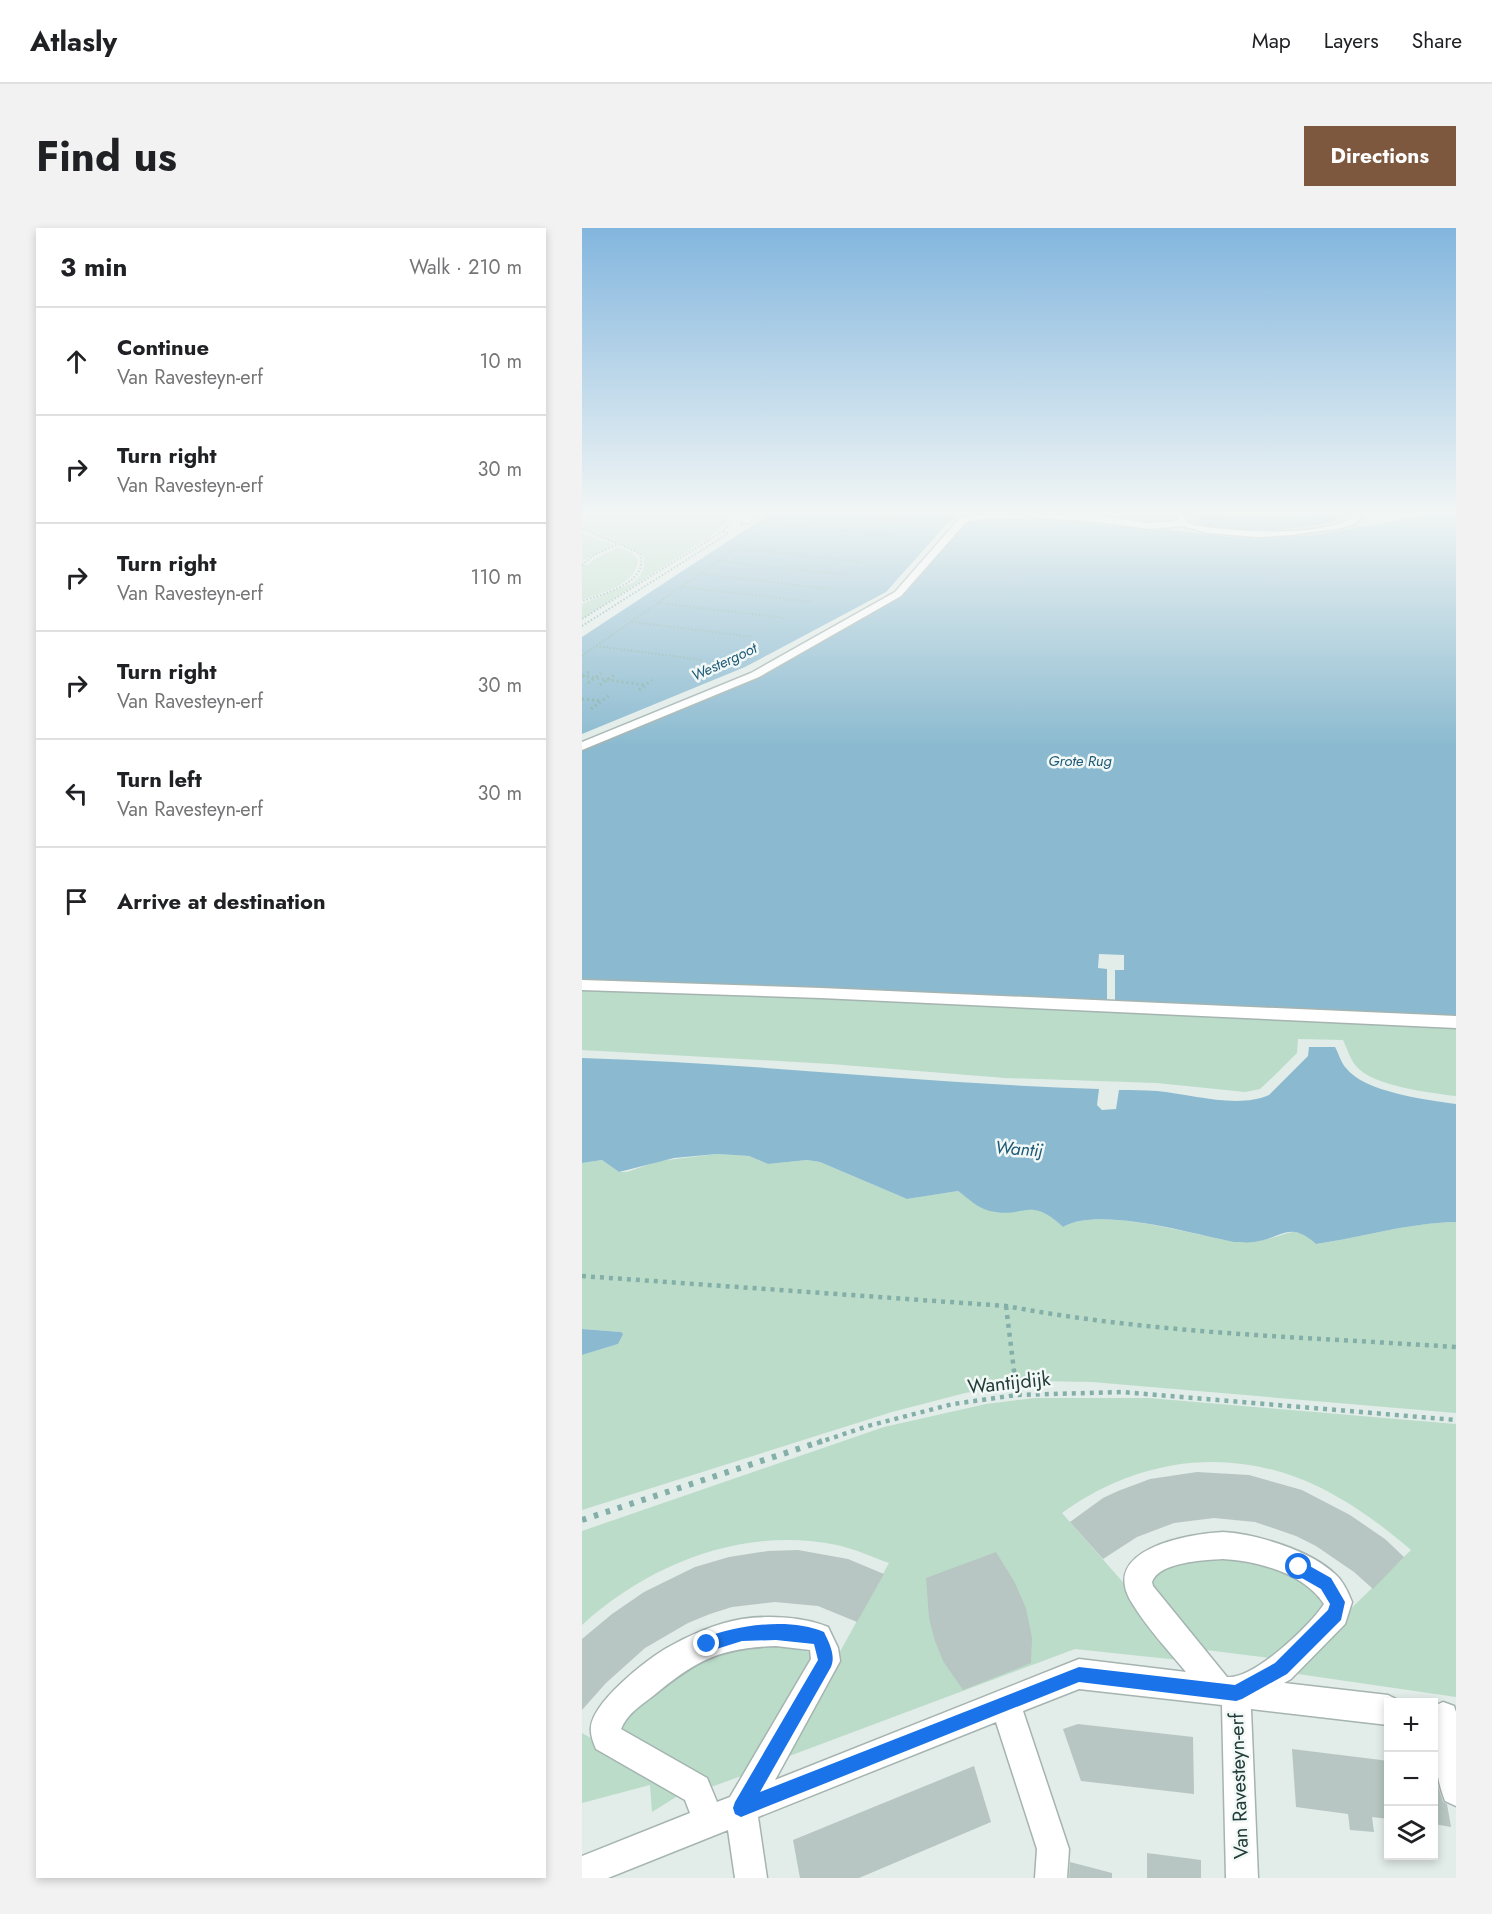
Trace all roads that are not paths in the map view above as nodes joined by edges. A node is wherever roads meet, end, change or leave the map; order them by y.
1 (900, 592) edge
2 (582, 746) edge
3 (582, 985) edge
4 (1456, 1022) edge
5 (1228, 1692) junction
6 (1006, 1705) junction
7 (1384, 1709) edge
8 (1444, 1717) edge
9 (1456, 1790) edge
10 (741, 1808) junction
11 (709, 1820) junction
12 (582, 1872) edge
13 (751, 1878) edge
14 (1050, 1878) edge
15 (1242, 1878) edge

1 - 2 street
3 - 4 street
5 - 5 street, Van Ravesteyn-erf
5 - 6 street, Van Ravesteyn-erf
5 - 7 street, Van Ravesteyn-erf
5 - 15 street, Van Ravesteyn-erf
6 - 10 street, Van Ravesteyn-erf
6 - 14 street
8 - 9 street
10 - 11 street, Van Ravesteyn-erf
10 - 11 street
10 - 13 street
11 - 12 street, Van Ravesteyn-erf

